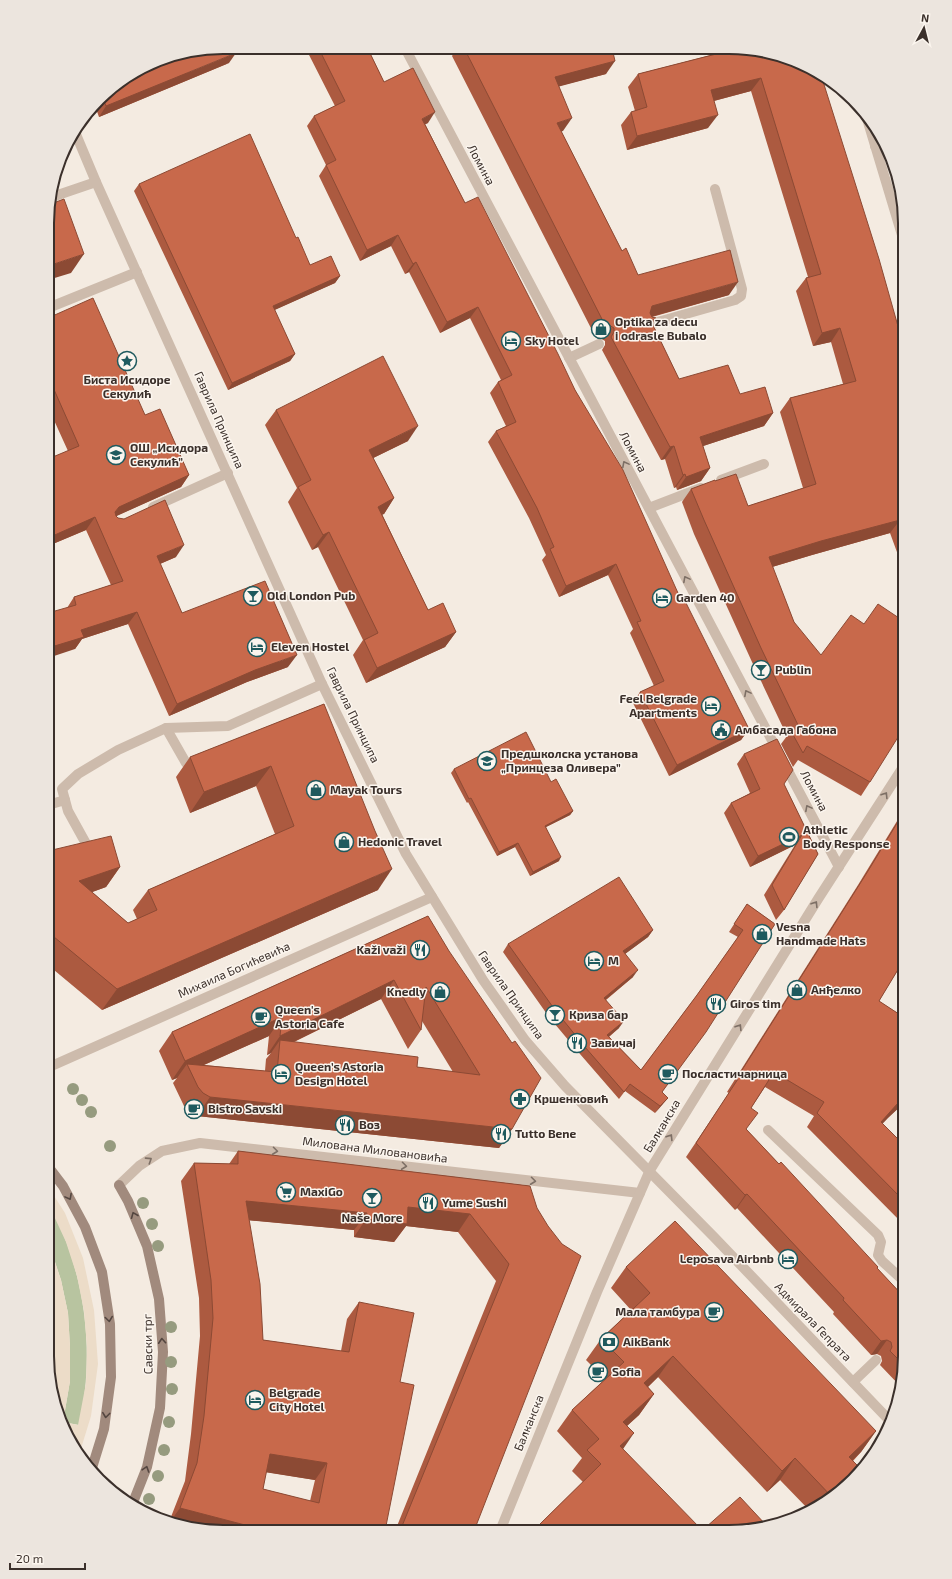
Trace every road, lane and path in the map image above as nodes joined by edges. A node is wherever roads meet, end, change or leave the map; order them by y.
1 (408, 54) edge
2 (870, 129) edge
3 (77, 137) edge
4 (875, 146) junction
5 (880, 146) edge
6 (96, 182) junction
7 (715, 189) dead end
8 (56, 196) edge
9 (898, 222) edge
10 (137, 272) junction
11 (54, 306) edge
12 (647, 325) edge
13 (599, 344) dead end
14 (569, 358) junction
15 (764, 464) dead end
16 (228, 473) junction
17 (649, 508) junction
18 (144, 511) edge
19 (322, 684) junction
20 (166, 728) junction
21 (186, 763) dead end
22 (898, 775) edge
23 (64, 800) junction
24 (54, 803) edge
25 (89, 849) edge
26 (839, 867) junction
27 (432, 897) junction
28 (54, 1065) edge
29 (768, 1130) dead end
30 (650, 1170) junction
31 (54, 1174) edge
32 (120, 1185) joint
33 (640, 1193) junction
34 (898, 1276) edge
35 (876, 1360) edge
36 (853, 1382) junction
37 (886, 1417) edge
38 (93, 1464) edge
39 (134, 1500) edge
40 (502, 1525) edge

1 - 14 street, Ломина
2 - 4 street
3 - 6 street, Гаврила Принципа
4 - 5 street
4 - 9 street
6 - 8 street
6 - 10 street, Гаврила Принципа
7 - 12 street
10 - 11 street
10 - 16 street, Гаврила Принципа
13 - 14 street
17 -> 14 street, Ломина
15 - 17 street
16 - 18 street
16 - 19 street, Гаврила Принципа
26 -> 17 street, Ломина
19 - 20 street
19 - 27 street, Гаврила Принципа
20 - 21 street
20 - 23 street
26 -> 22 street, Балканска
23 - 24 street
23 - 25 street
30 -> 26 street, Балканска
27 - 28 street, Михаила Богићевића
27 - 30 street, Гаврила Принципа
29 - 34 street
30 - 33 street, Балканска
30 - 36 street, Адмирала Гепрата
31 -> 38 main road
32 -> 33 street, Милована Миловановића
39 -> 32 main road, Савски трг
33 - 40 street, Балканска
35 - 36 street
36 - 37 street, Адмирала Гепрата

